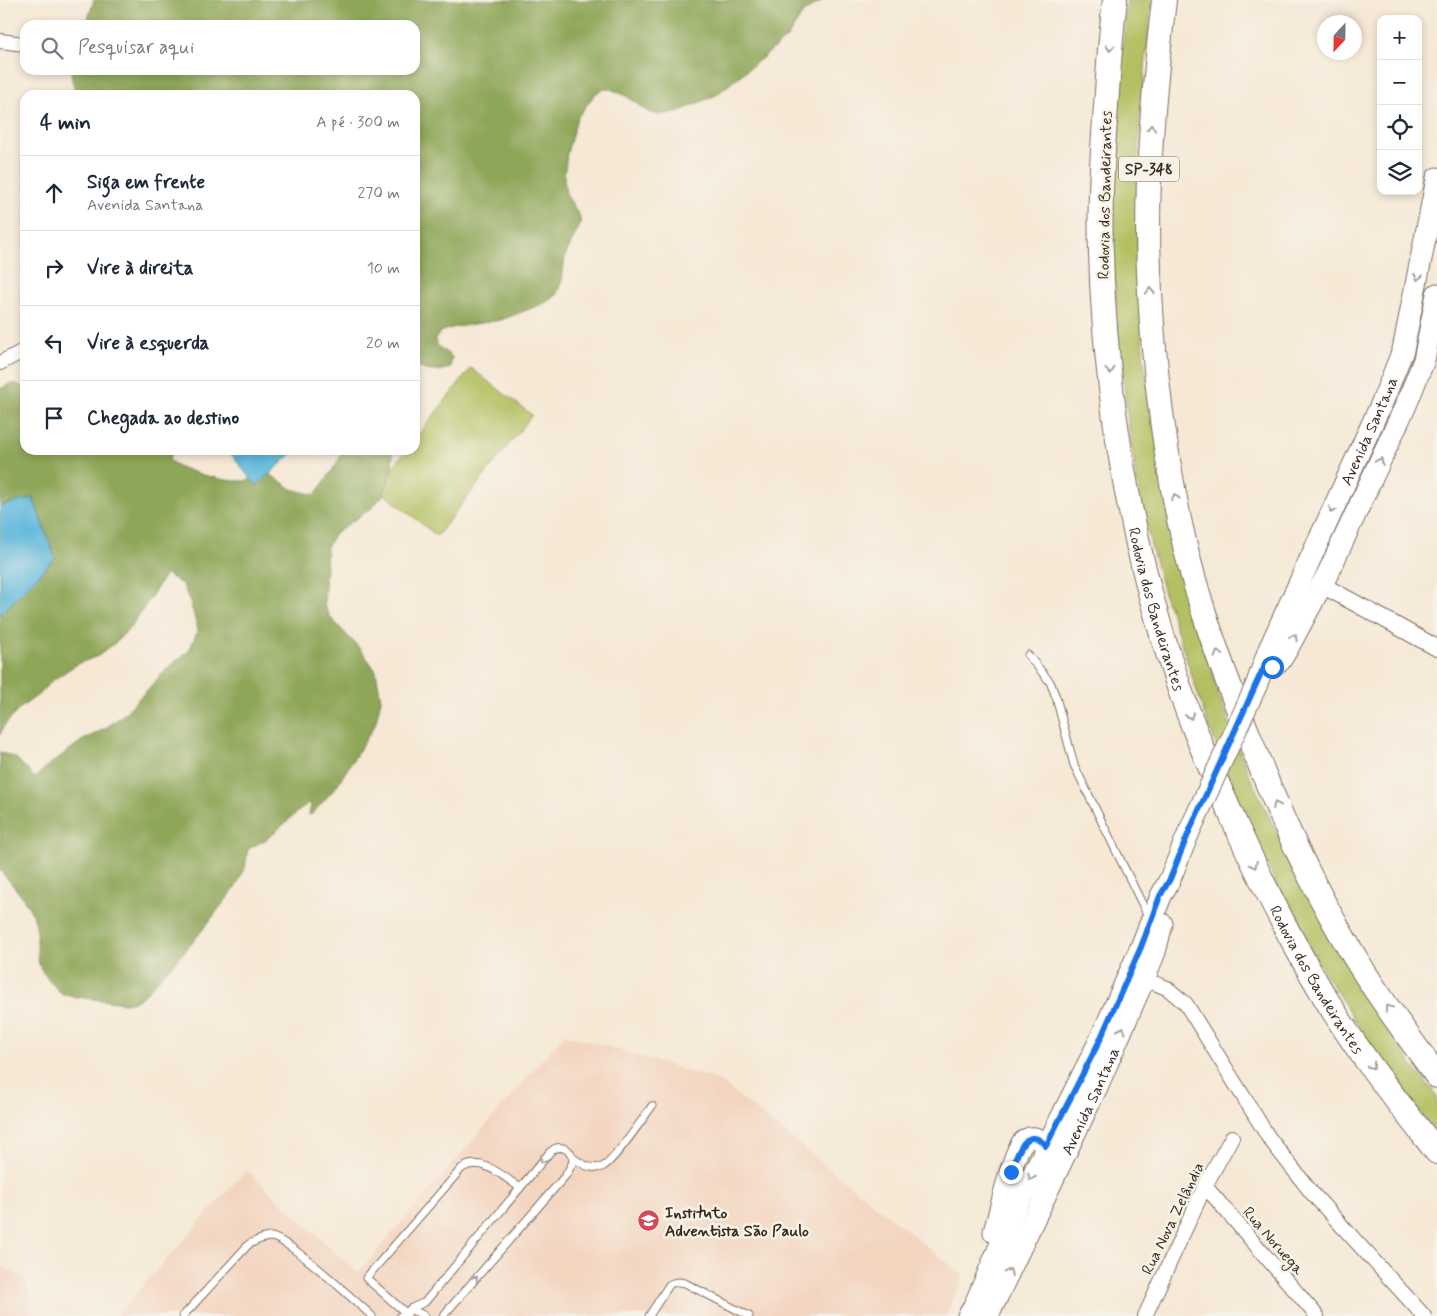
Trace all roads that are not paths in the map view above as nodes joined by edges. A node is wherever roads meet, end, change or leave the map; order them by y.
1 (1115, 0) edge
2 (1164, 0) edge
3 (0, 41) edge
4 (20, 43) edge
5 (1437, 178) edge
6 (1437, 294) edge
7 (20, 353) edge
8 (0, 363) edge
9 (1322, 585) junction
10 (1437, 648) edge
11 (1028, 655) dead end
12 (1259, 679) junction
13 (1170, 879) junction
14 (1150, 921) junction
15 (1144, 979) junction
16 (1437, 1076) edge
17 (652, 1106) dead end
18 (1232, 1137) dead end
19 (1046, 1146) junction
20 (1437, 1152) edge
21 (573, 1158) junction
22 (1056, 1171) junction
23 (1205, 1186) junction
24 (520, 1188) junction
25 (406, 1313) edge
26 (183, 1316) edge
27 (372, 1316) edge
28 (425, 1316) edge
29 (444, 1316) edge
30 (650, 1316) edge
31 (749, 1316) edge
32 (968, 1316) edge
33 (988, 1316) edge
34 (1145, 1316) edge
35 (1317, 1316) edge
36 (1424, 1316) edge

1 -> 20 highway, Rodovia dos Bandeirantes / SP-348
16 -> 2 highway, SP-348
3 - 4 street
5 -> 12 main road, Avenida Santana
9 -> 6 main road, Avenida Santana
7 - 8 street
9 - 10 street
12 -> 9 main road, Avenida Santana
11 - 14 lane
12 - 13 main road, Avenida Santana, bridge
13 - 14 main road, Avenida Santana
13 - 15 main road, Avenida Santana
14 - 19 main road, Avenida Santana
22 -> 15 main road, Avenida Santana
15 - 36 street
17 - 21 lane
18 - 23 street, Rua Nova Zelândia
19 - 22 main road
19 - 32 main road
21 -> 24 lane
29 -> 21 lane
33 -> 22 main road, Avenida Santana
23 - 34 street, Rua Nova Zelândia
23 - 35 street, Rua Noruega
24 - 25 lane
24 - 25 lane
25 - 28 lane
26 - 27 lane
30 - 31 lane

